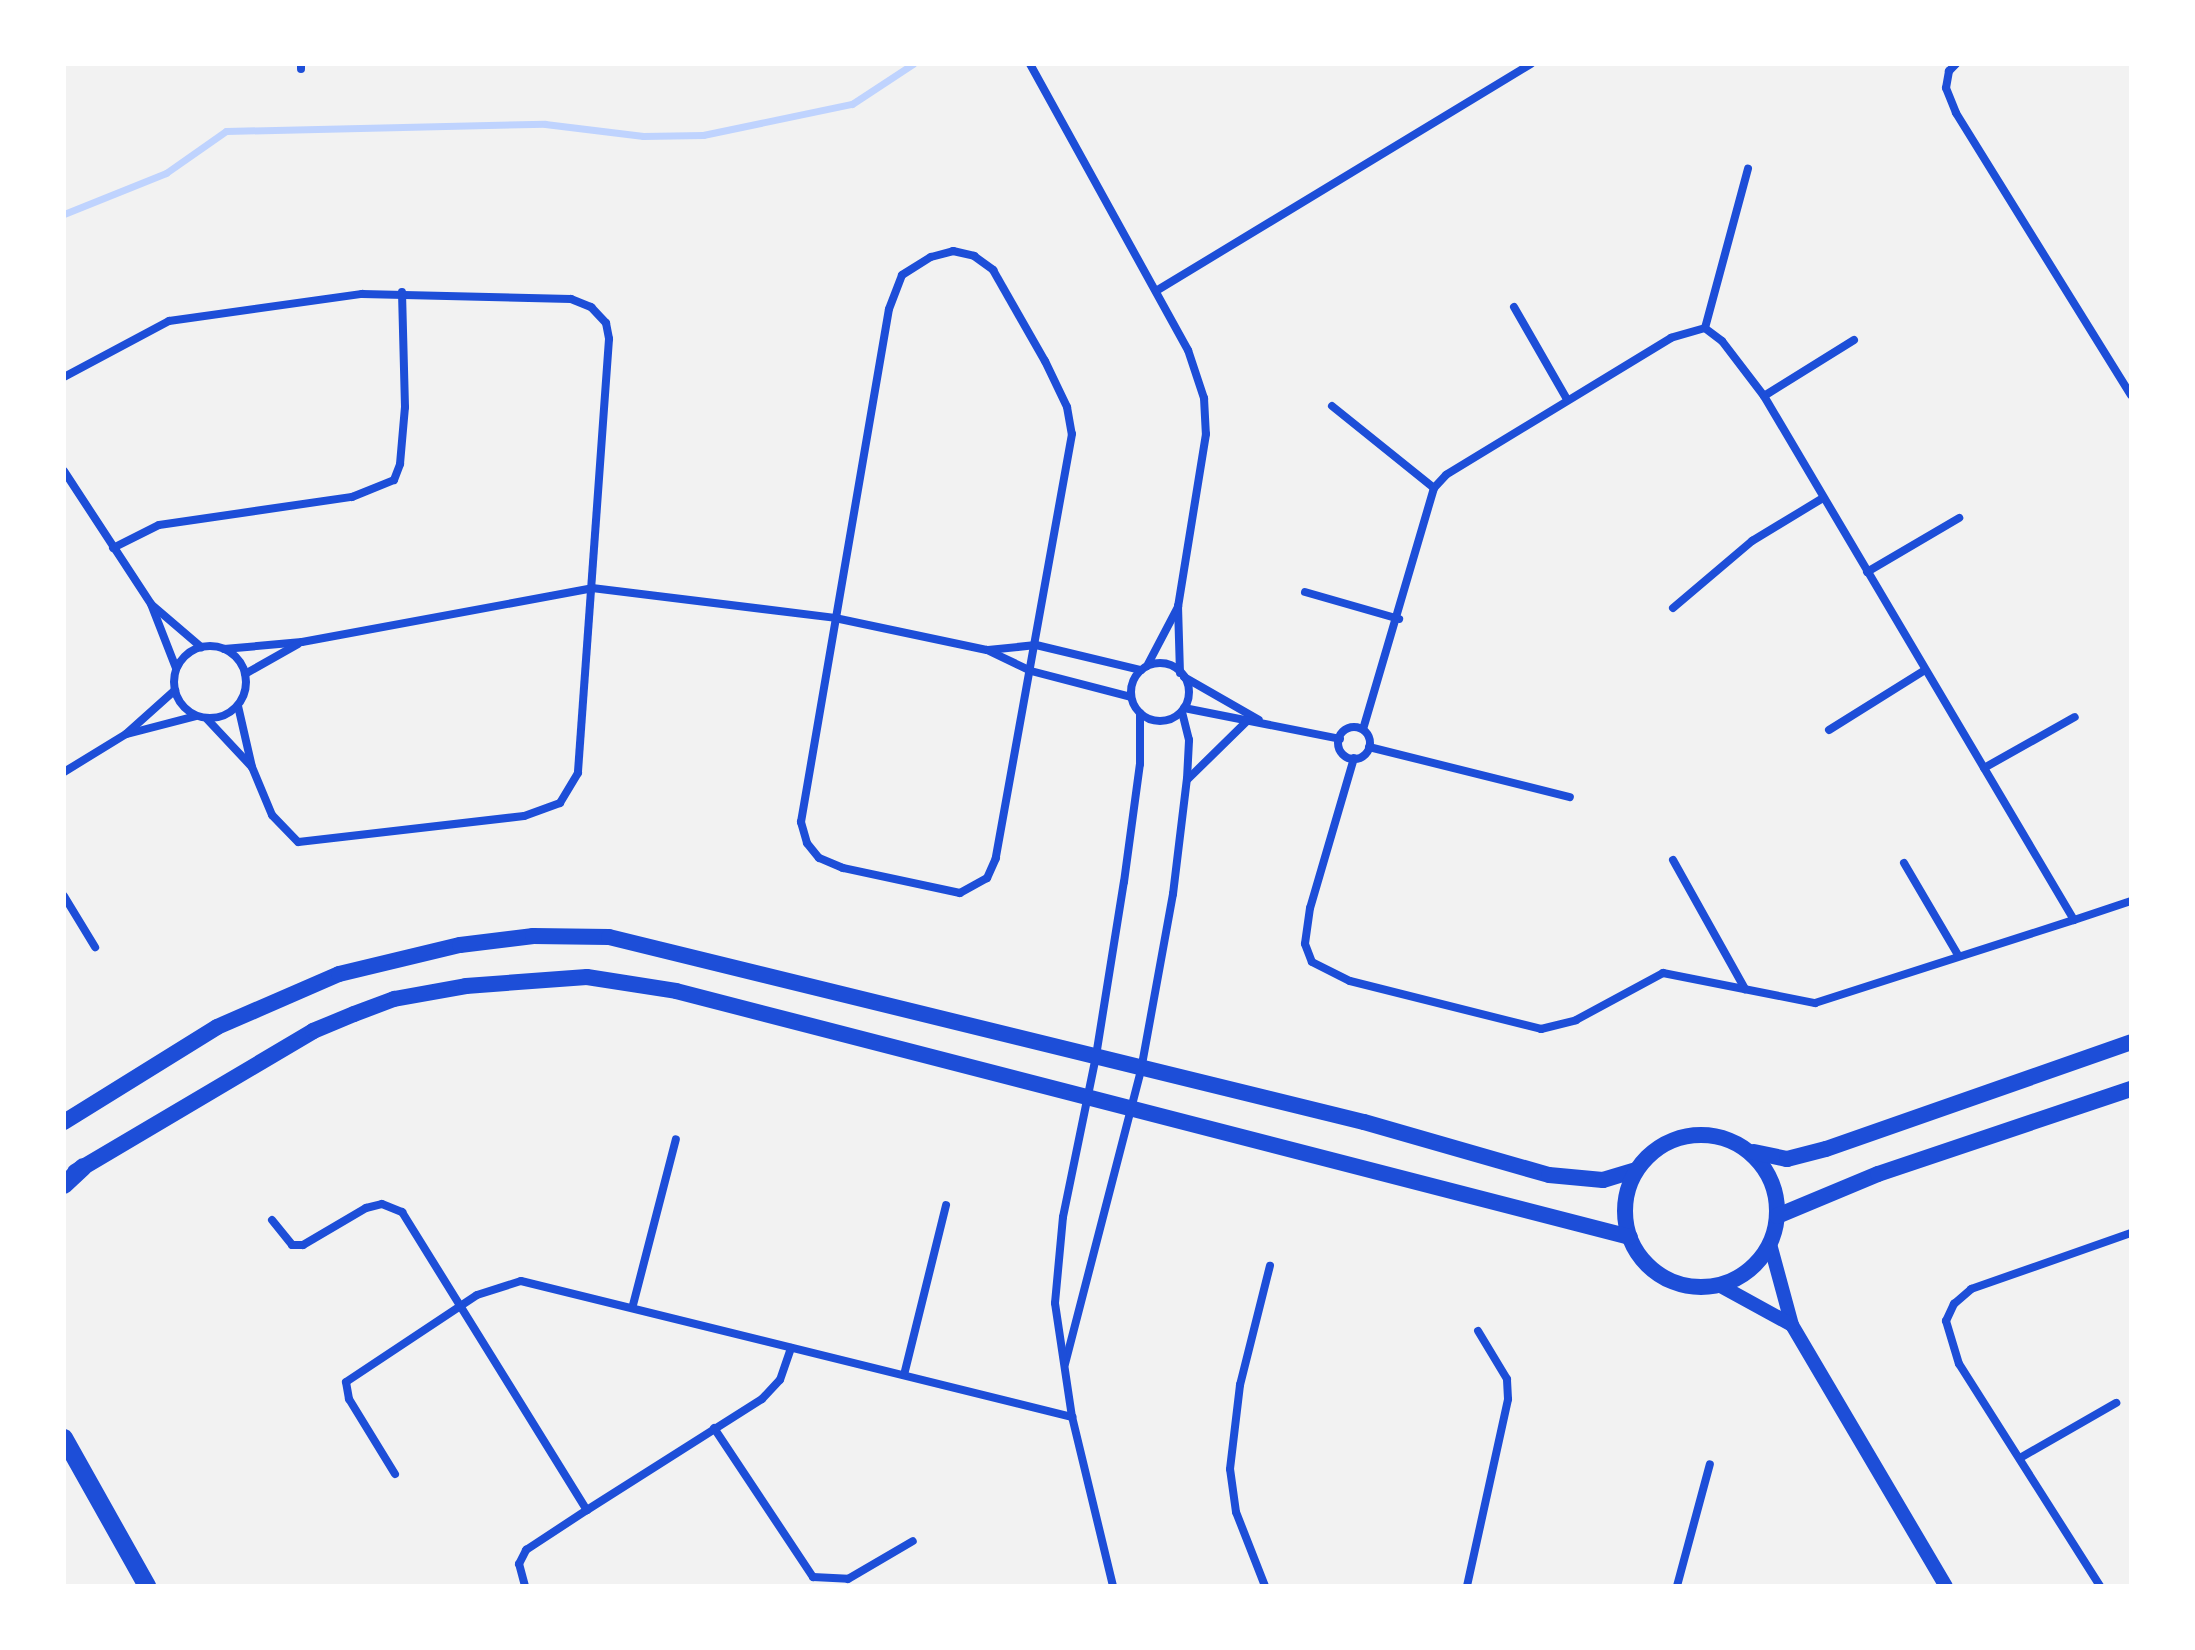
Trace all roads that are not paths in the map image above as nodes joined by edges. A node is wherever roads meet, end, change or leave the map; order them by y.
1 (1030, 64) edge
2 (1531, 64) edge
3 (1956, 64) edge
4 (1748, 169) dead end
5 (1156, 291) junction
6 (402, 292) junction
7 (1514, 307) dead end
8 (1705, 328) junction
9 (1854, 340) dead end
10 (64, 377) edge
11 (2131, 395) edge
12 (1764, 396) junction
13 (1567, 399) junction
14 (1332, 406) dead end
15 (64, 471) edge
16 (1434, 488) junction
17 (1823, 498) junction
18 (1959, 518) dead end
19 (113, 548) junction
20 (1867, 572) junction
21 (592, 588) junction
22 (1305, 592) dead end
23 (151, 604) junction
24 (1178, 606) junction
25 (1673, 608) dead end
26 (835, 618) junction
27 (1399, 619) junction
28 (302, 642) junction
29 (1036, 645) junction
30 (201, 647) junction
31 (224, 649) junction
32 (987, 650) junction
33 (176, 668) junction
34 (1143, 669) junction
35 (1925, 670) junction
36 (1031, 671) junction
37 (245, 674) junction
38 (1182, 674) junction
39 (175, 690) junction
40 (1131, 697) junction
41 (238, 706) junction
42 (1183, 710) junction
43 (1140, 713) junction
44 (196, 716) junction
45 (2075, 717) dead end
46 (207, 719) junction
47 (1259, 720) junction
48 (1247, 721) junction
49 (1363, 729) junction
50 (1829, 730) dead end
51 (126, 734) junction
52 (1340, 739) junction
53 (1369, 747) junction
54 (1354, 758) junction
55 (252, 767) junction
56 (1984, 768) junction
57 (64, 772) edge
58 (1187, 779) junction
59 (1570, 797) dead end
60 (1673, 860) dead end
61 (1904, 863) dead end
62 (64, 896) edge
63 (2131, 901) edge
64 (2074, 920) junction
65 (95, 947) dead end
66 (1958, 955) junction
67 (1745, 989) junction
68 (2131, 1042) edge
69 (1096, 1056) junction
70 (1141, 1070) junction
71 (2131, 1089) edge
72 (1087, 1098) junction
73 (1131, 1109) junction
74 (64, 1122) edge
75 (676, 1139) dead end
76 (1742, 1146) junction
77 (83, 1167) joint
78 (1635, 1170) junction
79 (64, 1182) edge
80 (946, 1205) dead end
81 (1777, 1216) junction
82 (272, 1220) dead end
83 (2131, 1233) edge
84 (1630, 1237) junction
85 (1770, 1244) junction
86 (1270, 1266) dead end
87 (1719, 1285) junction
88 (633, 1305) junction
89 (459, 1306) junction
90 (1792, 1325) junction
91 (1478, 1331) dead end
92 (791, 1348) junction
93 (1064, 1368) junction
94 (904, 1375) junction
95 (2116, 1403) dead end
96 (1072, 1417) junction
97 (714, 1428) junction
98 (64, 1438) edge
99 (2020, 1458) junction
100 (64, 1460) edge
101 (1710, 1464) dead end
102 (395, 1474) dead end
103 (587, 1510) junction
104 (913, 1541) dead end
105 (145, 1586) edge
106 (525, 1586) edge
107 (1113, 1586) edge
108 (1265, 1586) edge
109 (1467, 1586) edge
110 (1677, 1586) edge
111 (1946, 1586) edge
112 (2100, 1586) edge

1 - 5 street
2 - 5 street
3 - 11 street
4 - 8 street
5 - 24 street
6 - 10 street
6 - 19 street
6 - 21 street
7 - 13 street
8 - 12 street
8 - 13 street
9 - 12 street
12 - 17 street
13 - 16 street
14 - 16 street
15 - 19 street
16 - 27 street
17 - 20 street
17 - 25 street
18 - 20 street
19 - 23 street
20 - 35 street
21 - 26 street
21 - 28 street
21 - 55 street
22 - 27 street
23 - 30 street
23 - 33 street
24 - 34 street
24 - 38 street
26 - 29 street
26 - 32 street
26 - 36 street
27 - 49 street
28 - 31 street
28 - 37 street
29 - 32 street
29 - 34 street
29 - 36 street
30 - 31 street
30 - 33 street
31 - 37 street
32 - 36 street
33 - 39 street
34 - 38 street
34 - 40 street
35 - 50 street
35 - 56 street
36 - 40 street
37 - 41 street
38 - 42 street
38 - 47 street
39 - 44 street
39 - 51 street
40 - 43 street
41 - 46 street
41 - 55 street
42 - 43 street
42 - 48 street
42 - 58 street
43 - 69 street
44 - 46 street
44 - 51 street
45 - 56 street
46 - 55 street
47 - 48 street
47 - 52 street
48 - 58 street
49 - 52 street
49 - 53 street
51 - 57 street
52 - 54 street
53 - 54 street
53 - 59 street
54 - 67 street
56 - 64 street
58 - 70 street
60 - 67 street
61 - 66 street
62 - 65 street
63 - 64 street
64 - 66 street
66 - 67 street
68 - 76 main road
69 - 70 main road
69 - 72 street
69 - 74 main road
70 - 73 street
70 - 78 main road
71 - 81 main road
72 - 73 main road
72 - 77 main road
72 - 93 street
73 - 84 main road
73 - 93 street
75 - 88 street
76 - 78 main road
76 - 81 main road
77 - 79 main road
78 - 84 main road
80 - 94 street
81 - 85 main road
82 - 89 street
83 - 99 street
84 - 87 main road
85 - 87 main road
85 - 90 street
86 - 108 street
87 - 90 street
88 - 89 street
88 - 92 street
89 - 102 street
89 - 103 street
90 - 111 street
91 - 109 street
92 - 94 street
92 - 97 street
93 - 96 street
94 - 96 street
95 - 99 street
96 - 107 street
97 - 103 street
97 - 104 street
98 - 105 main road
99 - 112 street
100 - 105 main road
101 - 110 street
103 - 106 street

